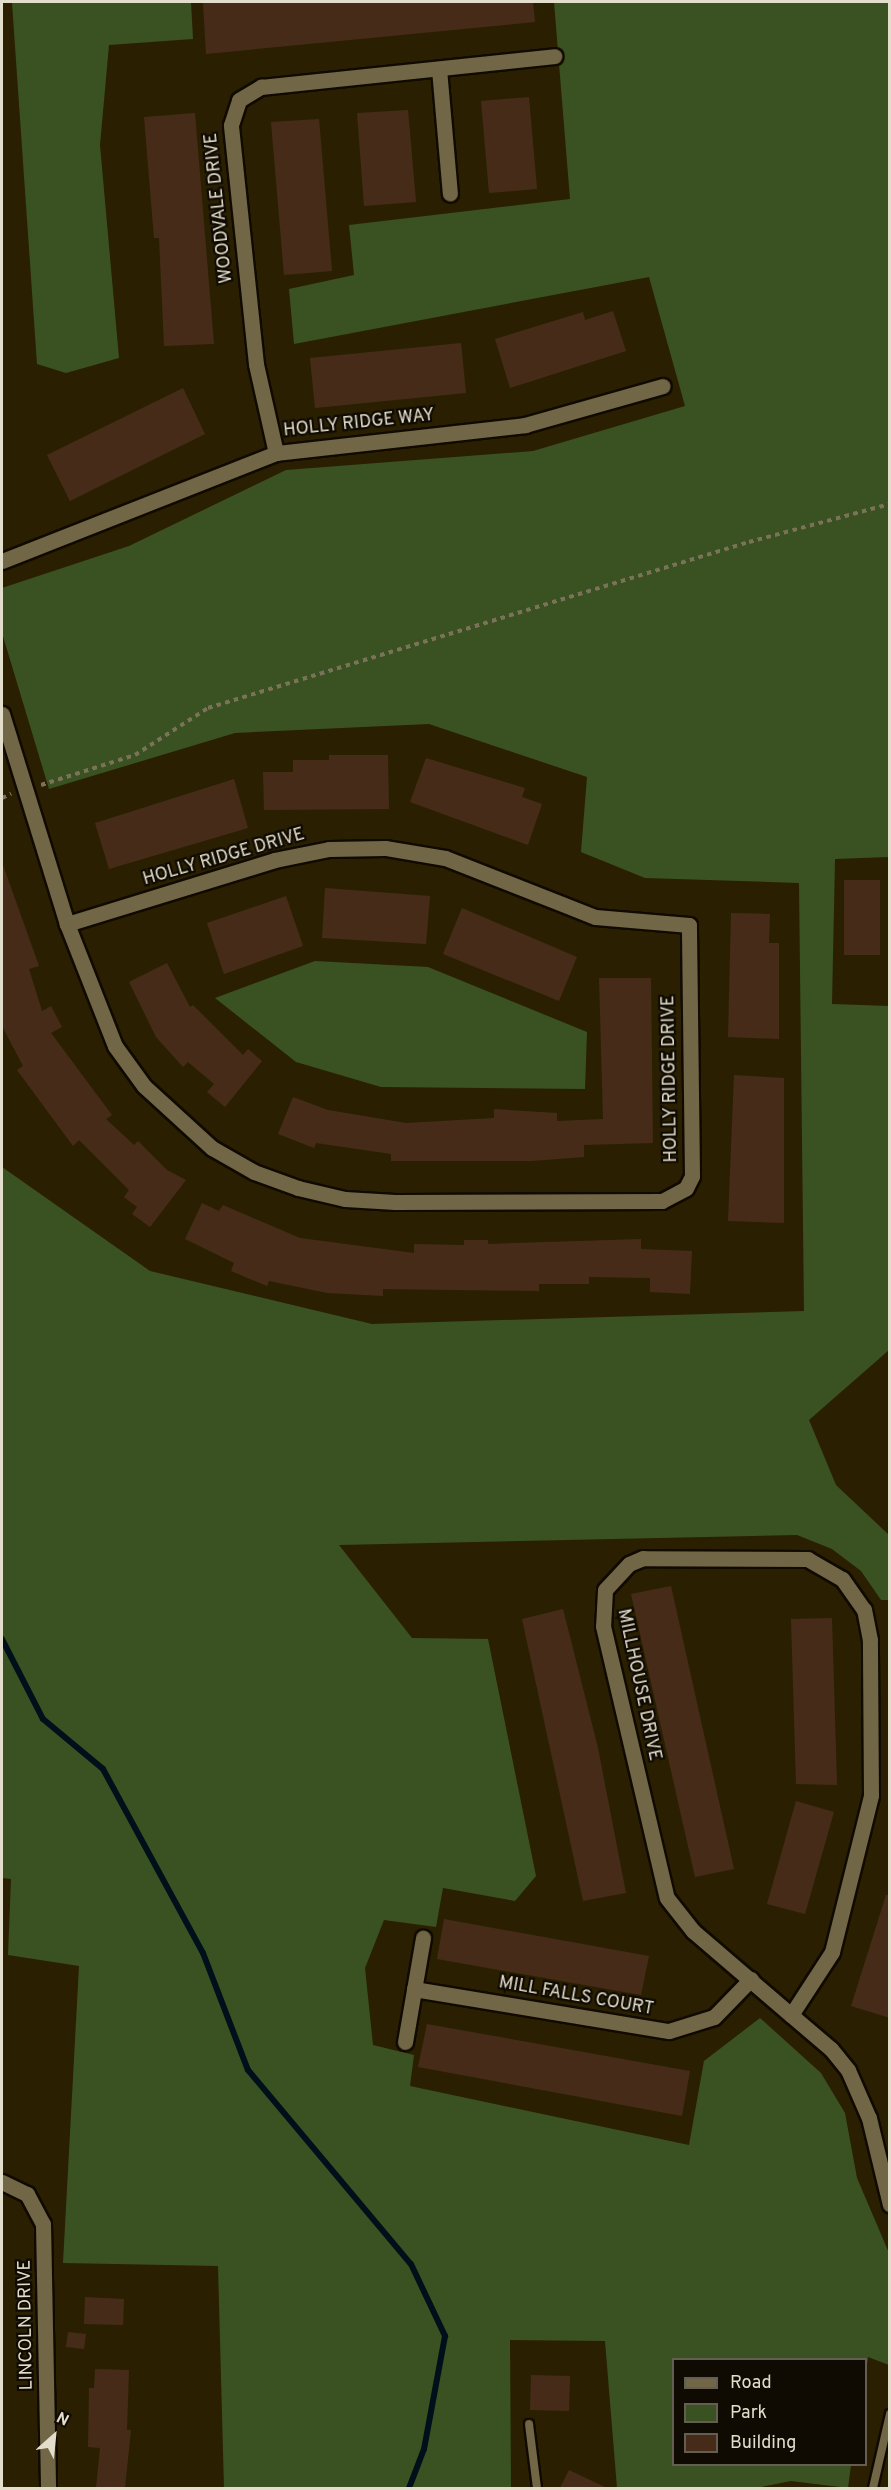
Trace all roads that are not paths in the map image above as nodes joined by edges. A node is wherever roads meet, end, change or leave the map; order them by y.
1 (554, 56) dead end
2 (439, 69) junction
3 (450, 194) dead end
4 (663, 386) dead end
5 (276, 453) junction
6 (2, 561) edge
7 (2, 714) edge
8 (67, 924) junction
9 (423, 1938) dead end
10 (751, 1979) junction
11 (414, 1989) junction
12 (791, 2015) junction
13 (405, 2042) dead end
14 (2, 2182) edge
15 (890, 2205) edge
16 (890, 2414) edge
17 (530, 2424) dead end
18 (48, 2488) edge
19 (537, 2488) edge
20 (873, 2488) edge

1 - 2 street, WOODVALE DRIVE
2 - 3 street
2 - 5 street, WOODVALE DRIVE
4 - 5 street, HOLLY RIDGE WAY
5 - 6 street, HOLLY RIDGE WAY
7 - 8 street, HOLLY RIDGE DRIVE
8 - 8 street, HOLLY RIDGE DRIVE
9 - 11 street
10 - 11 street, MILL FALLS COURT
10 - 12 street, MILLHOUSE DRIVE
10 - 12 street, MILLHOUSE DRIVE
11 - 13 street
12 - 15 street, MILLHOUSE DRIVE
14 - 18 street, LINCOLN DRIVE
16 - 20 lane
17 - 19 lane

